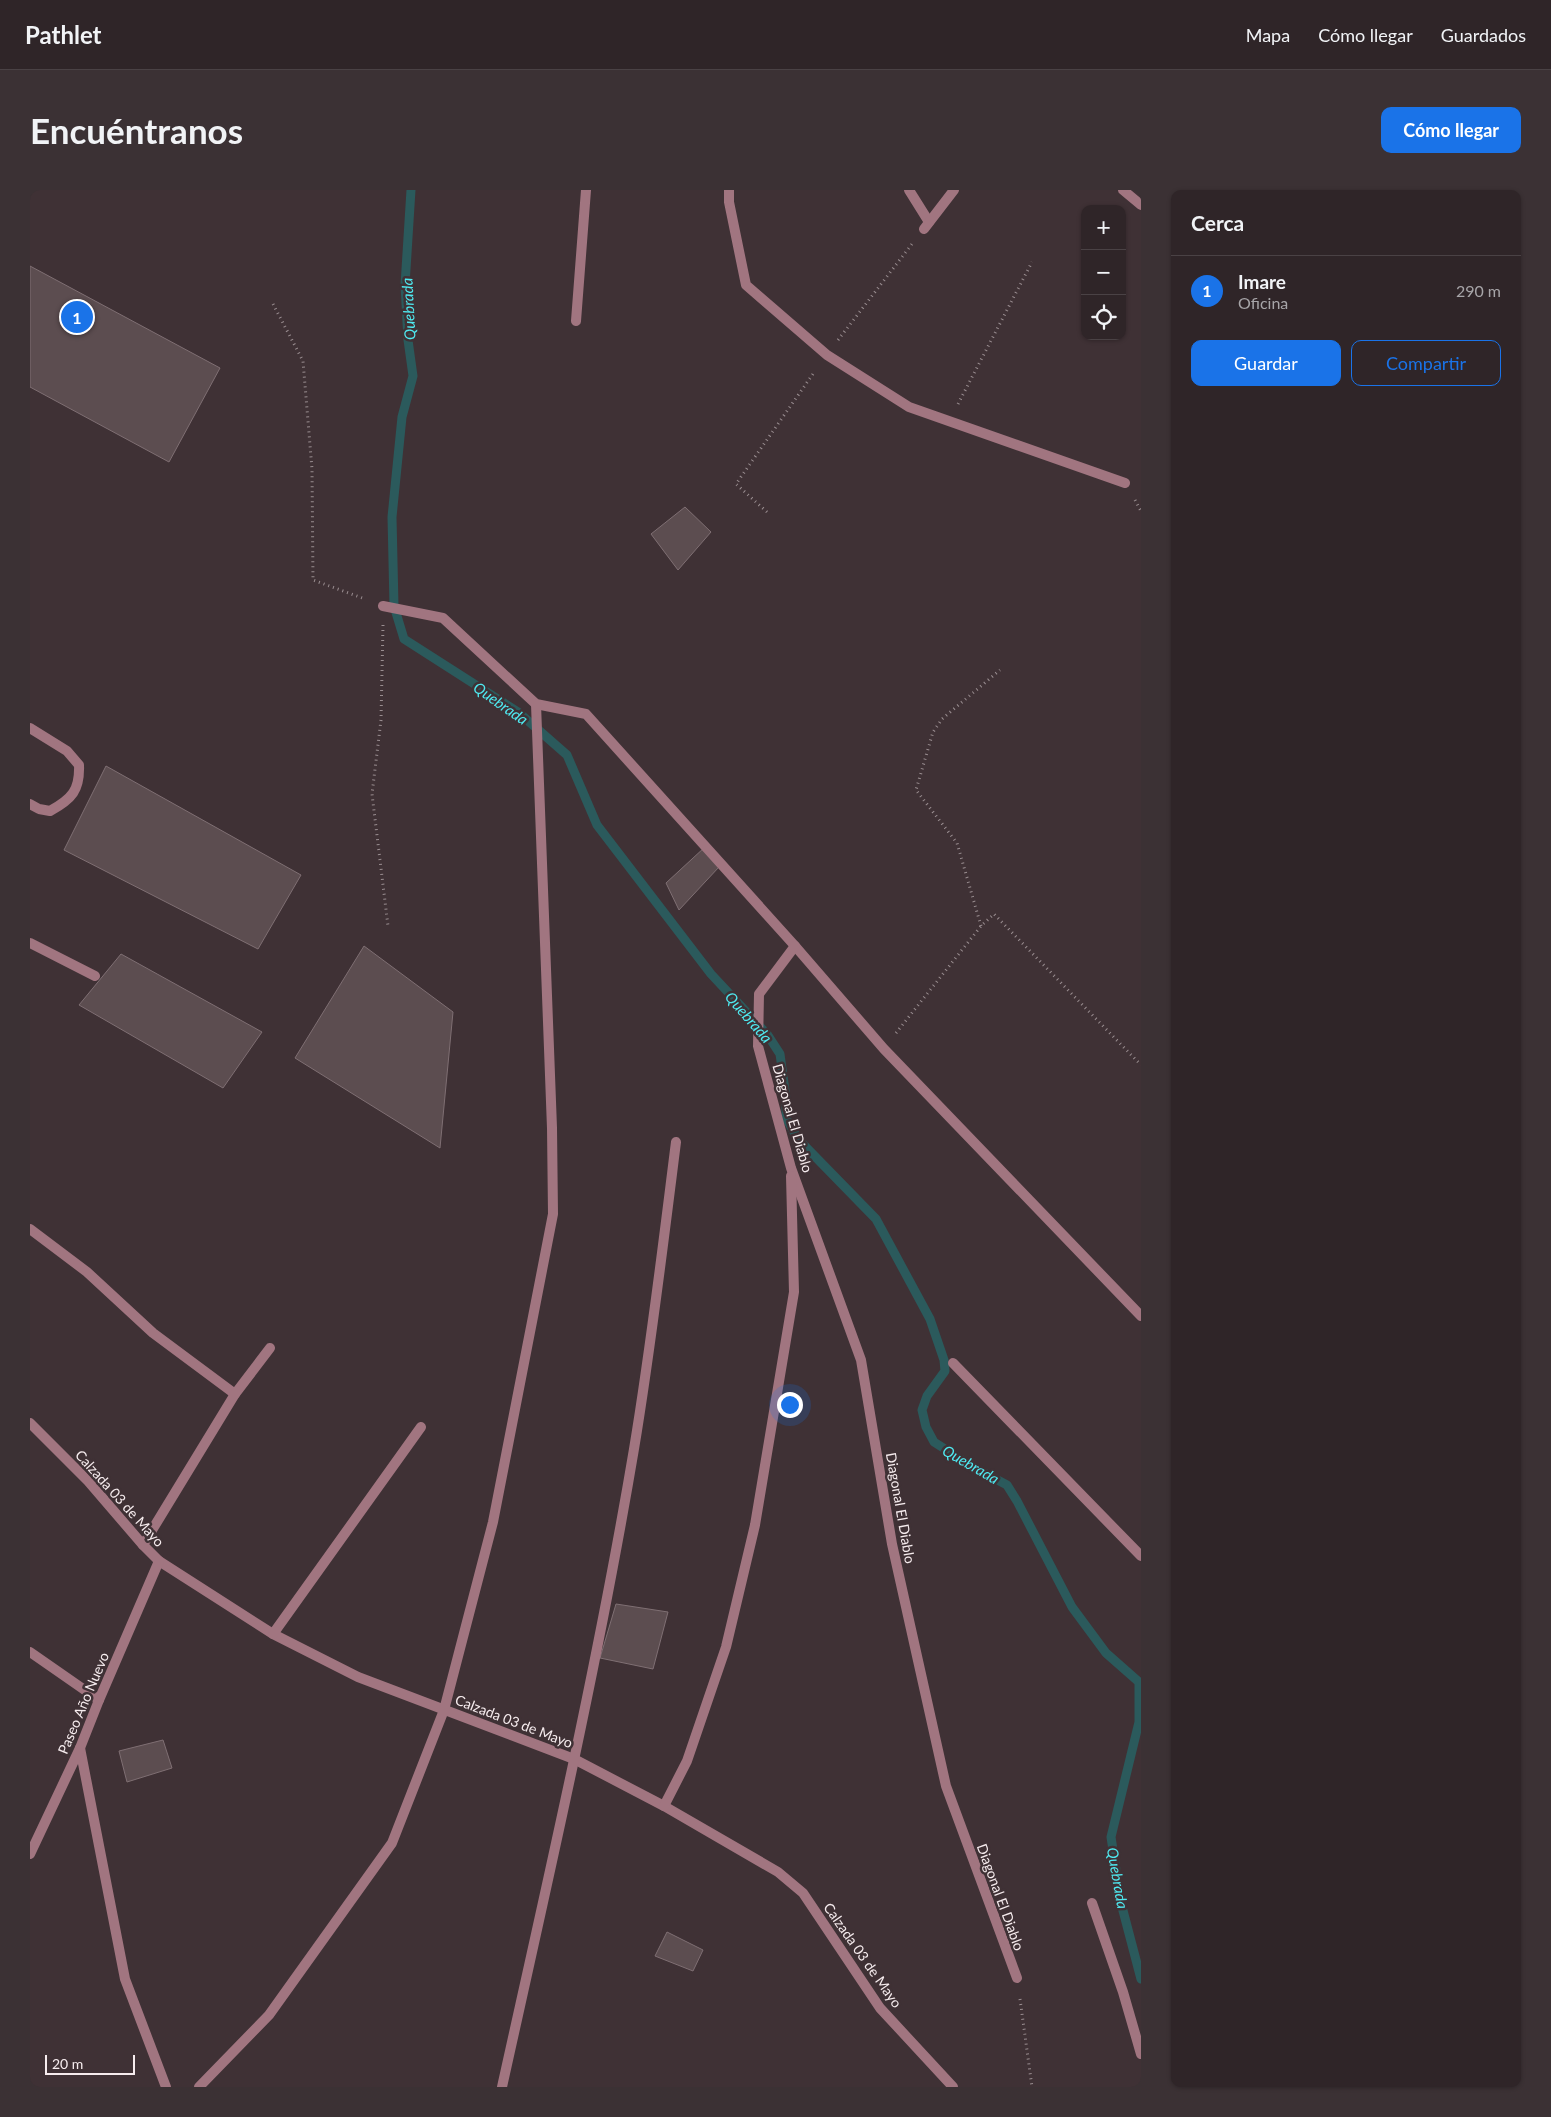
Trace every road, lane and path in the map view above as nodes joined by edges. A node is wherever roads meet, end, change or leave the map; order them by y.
1 (586, 190) edge
2 (729, 190) edge
3 (909, 190) edge
4 (954, 190) edge
5 (1123, 190) edge
6 (1141, 205) edge
7 (1032, 262) dead end
8 (273, 304) dead end
9 (576, 321) dead end
10 (949, 420) junction
11 (1125, 483) dead end
12 (386, 607) junction
13 (1000, 670) dead end
14 (536, 704) junction
15 (30, 728) edge
16 (30, 804) edge
17 (388, 926) dead end
18 (981, 926) junction
19 (30, 943) edge
20 (795, 946) junction
21 (95, 976) dead end
22 (884, 1049) junction
23 (1141, 1065) edge
24 (676, 1142) dead end
25 (791, 1168) junction
26 (30, 1229) edge
27 (1141, 1316) edge
28 (270, 1348) dead end
29 (953, 1363) dead end
30 (235, 1394) junction
31 (30, 1422) edge
32 (421, 1427) dead end
33 (143, 1545) junction
34 (1141, 1556) edge
35 (159, 1561) junction
36 (273, 1634) junction
37 (30, 1652) edge
38 (99, 1700) junction
39 (444, 1710) junction
40 (80, 1748) junction
41 (574, 1759) junction
42 (664, 1806) junction
43 (30, 1854) edge
44 (1092, 1902) dead end
45 (1017, 1978) joint
46 (1141, 2054) edge
47 (166, 2087) edge
48 (198, 2087) edge
49 (502, 2087) edge
50 (954, 2087) edge
51 (1032, 2087) edge

1 - 9 street
2 - 10 street
3 - 4 street
5 - 6 street
7 - 10 path
8 - 12 path
10 - 11 street
12 - 14 street
12 - 17 path
13 - 18 path
14 - 20 street
14 - 39 street
15 - 16 street
18 - 22 path
18 - 23 path
19 - 21 street
20 - 22 street
20 - 25 street, Diagonal El Diablo
22 - 27 street
24 - 41 street
25 - 42 street
25 - 45 street, Diagonal El Diablo
26 - 30 street
28 - 30 street
29 - 34 street
30 - 33 street
31 - 33 street, Calzada 03 de Mayo
32 - 36 street
33 - 35 street, Calzada 03 de Mayo
35 - 36 street, Calzada 03 de Mayo
35 - 38 street, Paseo Año Nuevo
36 - 39 street, Calzada 03 de Mayo
37 - 38 street
38 - 40 street, Paseo Año Nuevo
39 - 41 street, Calzada 03 de Mayo
39 - 48 street
40 - 43 street, Paseo Año Nuevo
40 - 47 street
41 - 42 street, Calzada 03 de Mayo
41 - 49 street
42 - 50 street, Calzada 03 de Mayo
44 - 46 street
45 - 51 path

